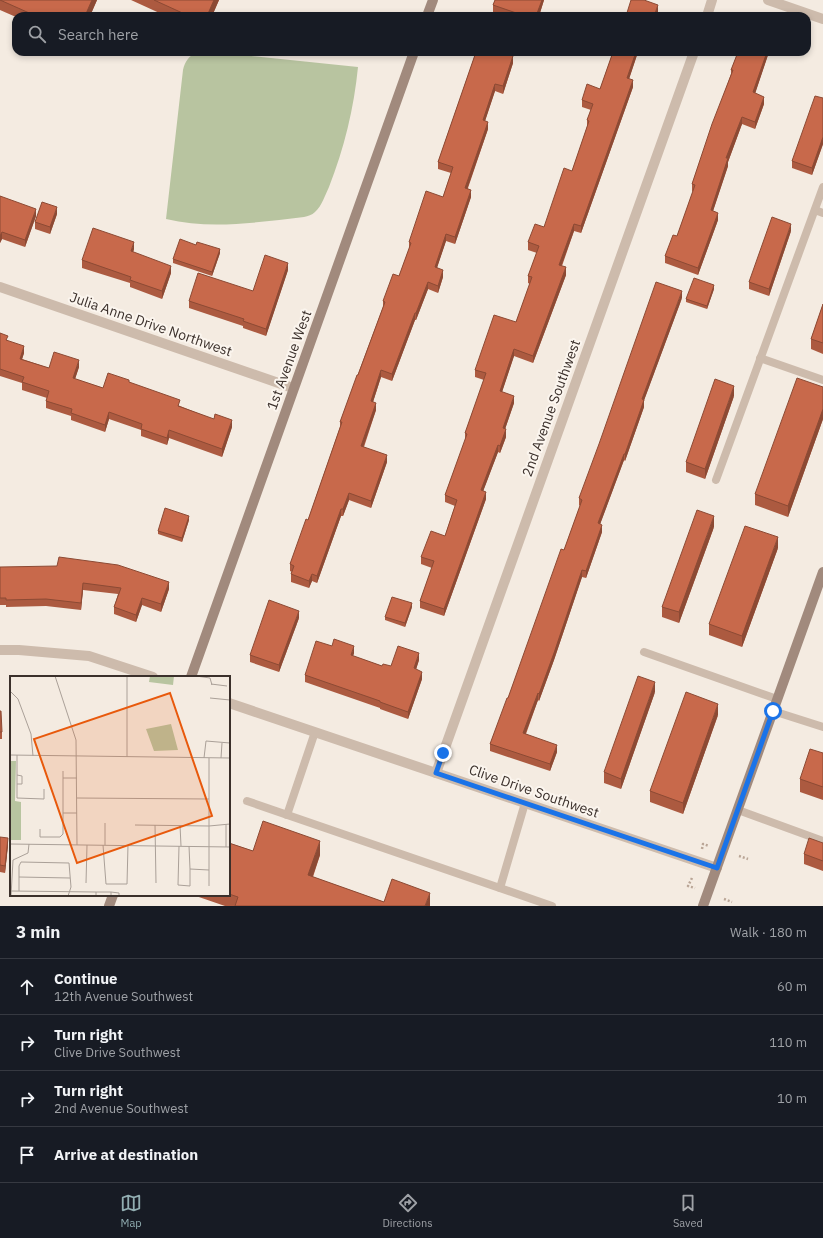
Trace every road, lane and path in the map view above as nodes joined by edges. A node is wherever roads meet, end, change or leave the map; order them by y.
1 (433, 0) edge
2 (712, 0) edge
3 (768, 0) edge
4 (428, 12) edge
5 (708, 12) edge
6 (803, 12) edge
7 (811, 15) edge
8 (823, 19) edge
9 (413, 56) edge
10 (693, 56) edge
11 (823, 187) edge
12 (814, 210) junction
13 (823, 213) edge
14 (0, 287) edge
15 (760, 358) junction
16 (823, 380) edge
17 (293, 388) junction
18 (716, 480) dead end
19 (823, 572) edge
20 (0, 650) edge
21 (644, 652) dead end
22 (150, 676) edge
23 (191, 676) edge
24 (777, 700) junction
25 (230, 703) edge
26 (773, 711) junction
27 (823, 727) edge
28 (315, 732) junction
29 (436, 773) junction
30 (247, 802) dead end
31 (525, 803) junction
32 (738, 810) junction
33 (287, 815) junction
34 (823, 841) edge
35 (710, 846) dead end
36 (701, 851) dead end
37 (739, 856) dead end
38 (748, 859) dead end
39 (717, 868) junction
40 (692, 878) dead end
41 (500, 888) junction
42 (696, 888) dead end
43 (113, 896) edge
44 (724, 899) dead end
45 (732, 902) dead end
46 (109, 906) edge
47 (552, 906) edge
48 (703, 906) edge

1 - 4 street
2 - 5 street
3 - 6 street
7 - 8 street
9 - 17 street, 1st Avenue West
10 - 29 street, 2nd Avenue Southwest
11 - 12 lane
12 - 13 lane
12 - 15 lane
14 - 17 street, Julia Anne Drive Northwest
15 - 16 lane
15 - 18 lane
17 - 23 street, 1st Avenue West
19 - 24 street
20 - 22 street
21 - 24 lane
24 - 26 street
25 - 28 street, Clive Drive Southwest
26 - 27 lane
26 - 32 street
28 - 29 street, Clive Drive Southwest
28 - 33 lane
29 - 31 street, Clive Drive Southwest
30 - 33 lane
31 - 39 street, Clive Drive Southwest
31 - 41 lane
32 - 34 lane
32 - 39 street
33 - 41 lane
35 - 36 path
37 - 38 path
39 - 48 street
40 - 42 path
41 - 47 lane
43 - 46 street
44 - 45 path

